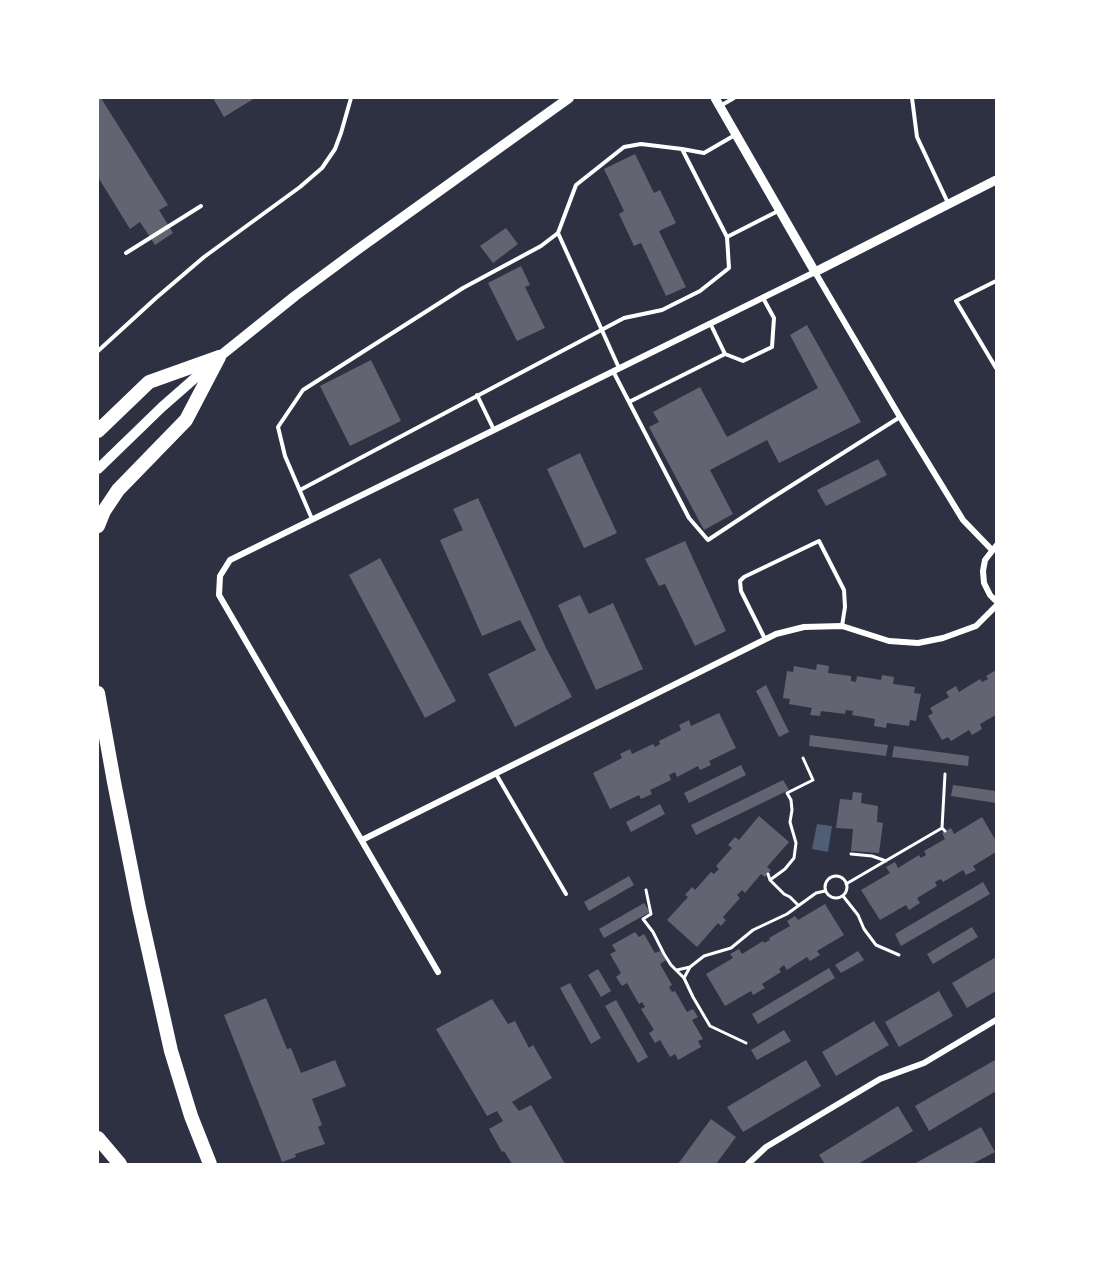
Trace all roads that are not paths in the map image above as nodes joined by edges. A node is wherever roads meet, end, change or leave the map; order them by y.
1 (351, 98) edge
2 (569, 98) edge
3 (734, 98) edge
4 (912, 98) edge
5 (717, 102) edge
6 (736, 135) junction
7 (682, 149) junction
8 (996, 180) edge
9 (949, 204) junction
10 (201, 206) dead end
11 (780, 210) junction
12 (558, 233) junction
13 (727, 237) junction
14 (126, 253) dead end
15 (815, 272) junction
16 (996, 281) edge
17 (763, 297) junction
18 (710, 324) junction
19 (601, 330) junction
20 (98, 351) edge
21 (725, 354) junction
22 (219, 357) junction
23 (996, 368) edge
24 (616, 369) junction
25 (477, 395) junction
26 (629, 402) junction
27 (900, 417) junction
28 (494, 430) junction
29 (98, 431) edge
30 (98, 469) edge
31 (300, 490) junction
32 (312, 519) junction
33 (98, 526) edge
34 (994, 548) edge
35 (996, 601) edge
36 (996, 606) edge
37 (842, 626) junction
38 (765, 639) junction
39 (98, 693) edge
40 (99, 706) edge
41 (496, 773) junction
42 (362, 840) junction
43 (566, 894) dead end
44 (438, 972) dead end
45 (996, 1020) edge
46 (98, 1138) edge
47 (120, 1164) edge
48 (210, 1164) edge
49 (748, 1164) edge

1 - 20 lane
2 - 22 main road
3 - 5 lane
4 - 9 lane
5 - 6 street
6 - 7 lane
6 - 11 street
7 - 12 lane
7 - 13 lane
8 - 9 street
9 - 15 street
10 - 14 lane
11 - 13 lane
11 - 15 street
12 - 19 lane
12 - 31 lane
13 - 19 lane
15 - 17 street
15 - 27 street
16 - 23 lane
17 - 18 street
17 - 21 lane
18 - 21 lane
18 - 24 street
19 - 24 lane
19 - 25 lane
21 - 26 lane
22 - 29 highway
22 - 30 main road
22 - 33 highway
24 - 26 lane
24 - 28 street
25 - 28 lane
25 - 31 lane
26 - 27 lane
27 - 34 street
28 - 32 street
31 - 32 lane
32 - 42 street
34 - 35 street
36 - 37 street
37 - 38 street
37 - 38 lane
38 - 41 street
39 - 40 highway
40 - 48 highway
41 - 42 street
41 - 43 lane
42 - 44 street
45 - 49 street
46 - 47 highway

